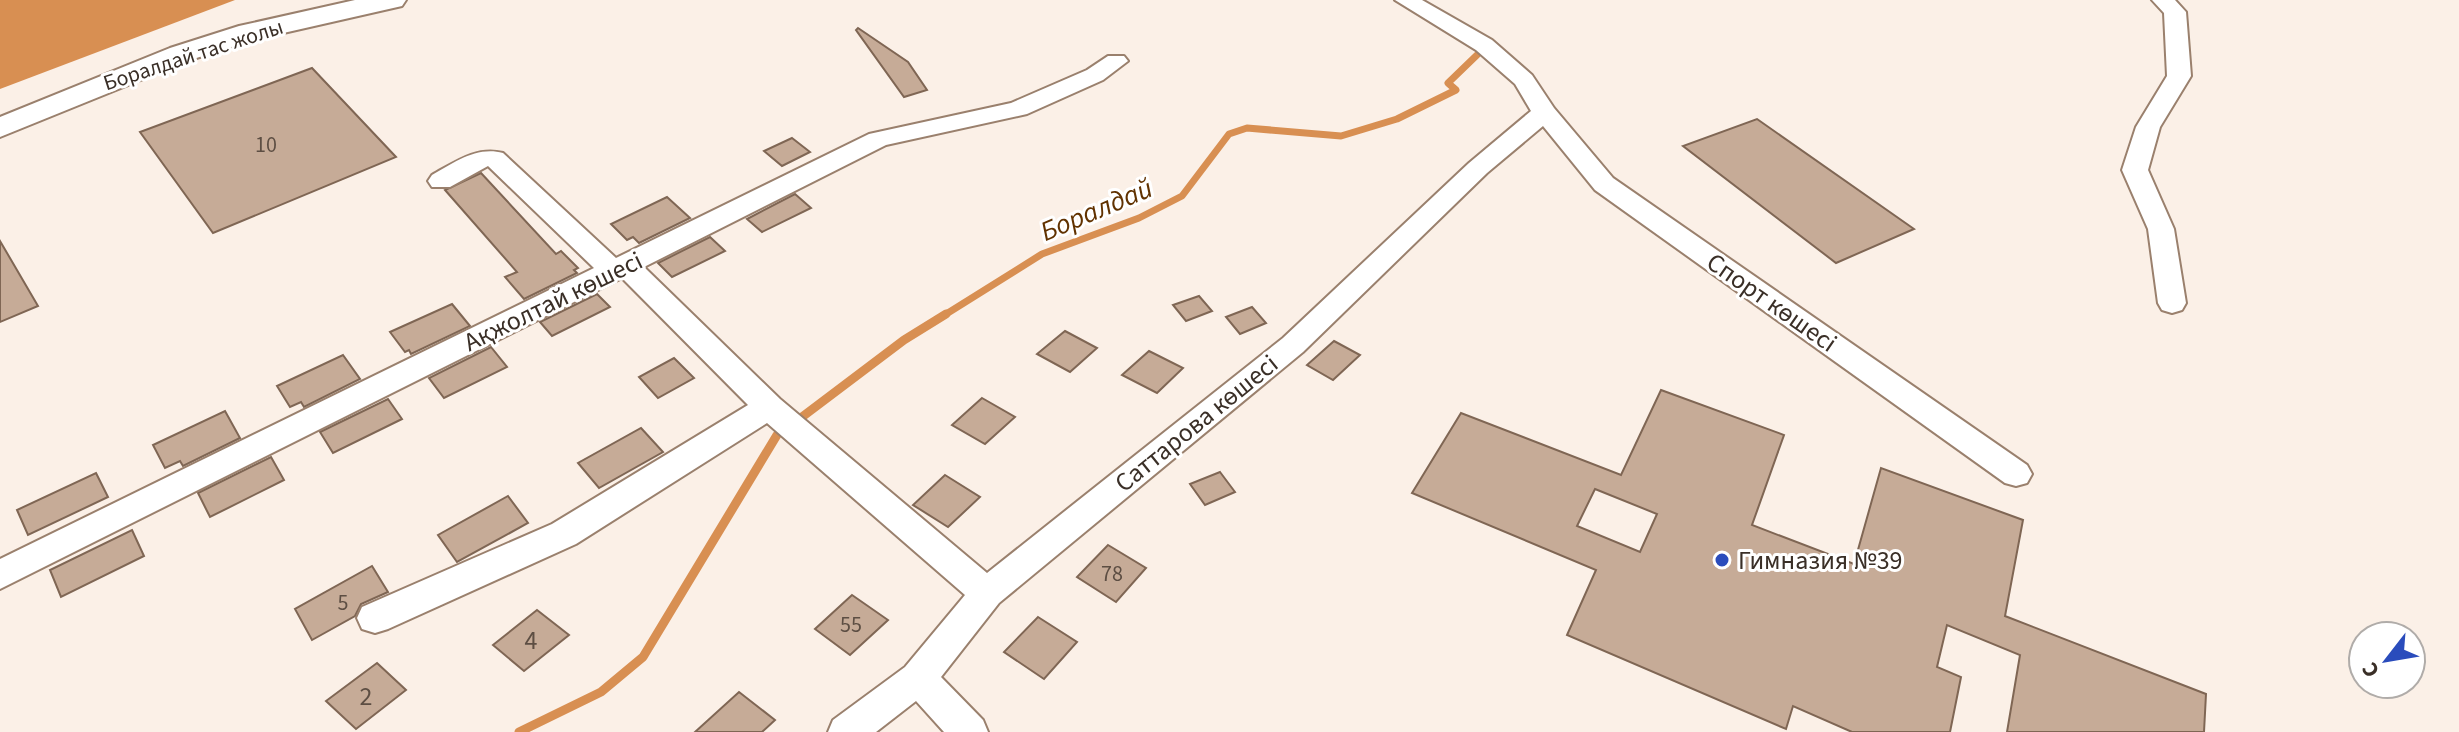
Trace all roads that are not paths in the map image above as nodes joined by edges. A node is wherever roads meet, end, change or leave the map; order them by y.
1 (392, 0) edge
2 (1406, 0) edge
3 (2163, 0) edge
4 (1116, 61) dead end
5 (1544, 112) junction
6 (0, 128) edge
7 (441, 181) dead end
8 (620, 268) junction
9 (2172, 303) dead end
10 (769, 407) junction
11 (2016, 474) dead end
12 (0, 575) edge
13 (987, 593) junction
14 (375, 618) dead end
15 (918, 678) junction
16 (847, 732) edge
17 (969, 732) edge

1 - 6 main road, Боралдай тас жолы
2 - 5 street, Спорт көшесі
3 - 9 street
4 - 8 street, Ақжолтай көшесі
5 - 11 street, Спорт көшесі
5 - 13 street, Саттарова көшесі
7 - 8 street
8 - 10 street
8 - 12 street, Ақжолтай көшесі
10 - 13 street
10 - 14 street
13 - 15 street, Саттарова көшесі
15 - 16 street, Саттарова көшесі
15 - 17 street

